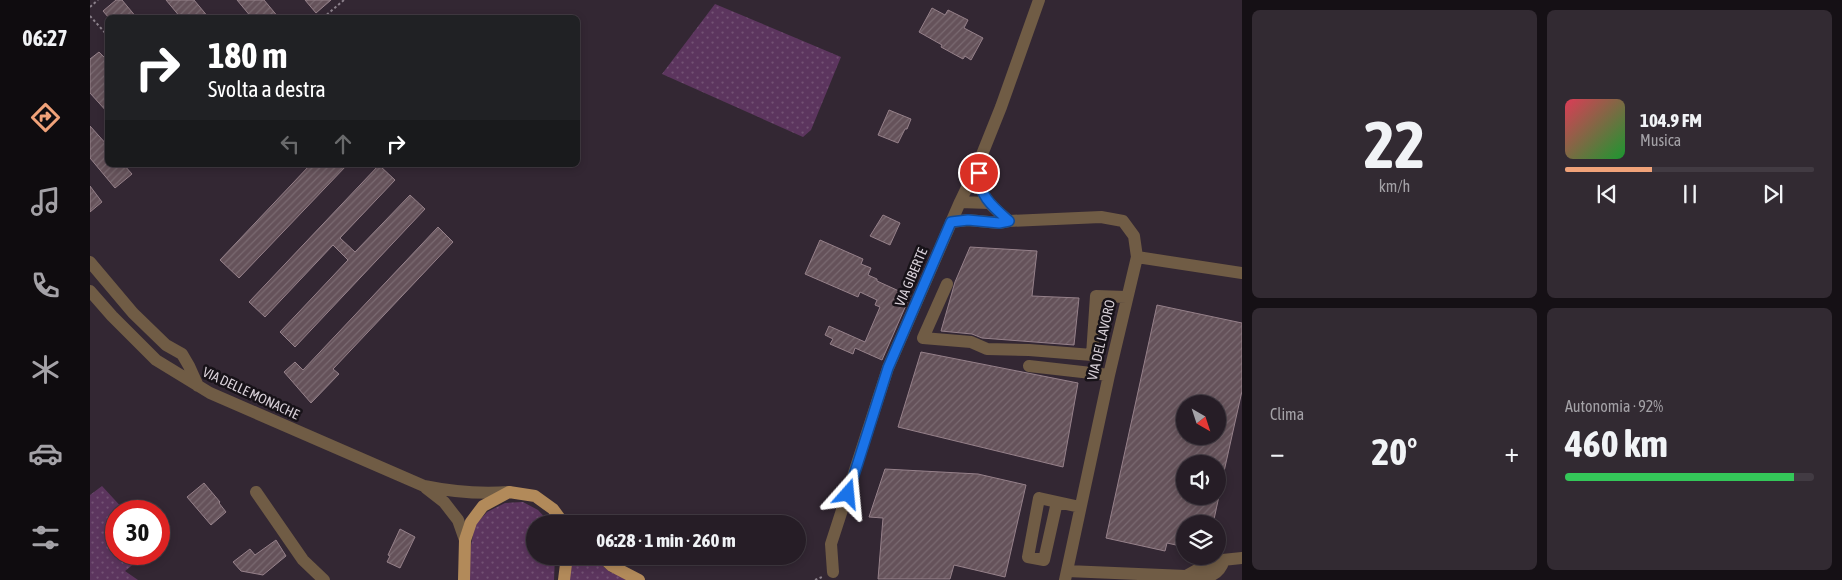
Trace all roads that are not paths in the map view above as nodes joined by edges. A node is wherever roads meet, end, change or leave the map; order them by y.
1 (1039, 0) edge
2 (979, 162) junction
3 (960, 202) junction
4 (989, 204) junction
5 (1009, 221) junction
6 (951, 222) junction
7 (978, 222) junction
8 (1137, 258) junction
9 (90, 262) edge
10 (1242, 273) edge
11 (947, 284) dead end
12 (90, 290) edge
13 (1126, 297) junction
14 (1029, 366) dead end
15 (1109, 375) junction
16 (198, 386) junction
17 (424, 486) junction
18 (256, 492) dead end
19 (509, 492) junction
20 (1056, 502) dead end
21 (1080, 507) junction
22 (557, 515) edge
23 (466, 540) junction
24 (1242, 558) edge
25 (464, 561) junction
26 (566, 565) edge
27 (611, 565) edge
28 (833, 572) dead end
29 (1066, 575) edge
30 (324, 580) edge
31 (455, 580) edge
32 (464, 580) edge
33 (564, 580) edge
34 (639, 580) edge

1 - 2 street, VIA GIBERTE
2 - 3 street, VIA GIBERTE
2 - 4 street
3 - 4 street
3 - 6 street, VIA GIBERTE
3 - 7 street
4 - 5 street
5 - 7 street, VIA DEL LAVORO
5 - 8 street, VIA DEL LAVORO
6 - 7 street, VIA DEL LAVORO
6 - 28 street, VIA GIBERTE
8 - 10 street
8 - 13 street, VIA DEL LAVORO
9 - 16 street
11 - 13 street
12 - 16 street, VIA DELLE MONACHE
13 - 15 street, VIA DEL LAVORO
14 - 15 street
15 - 21 street, VIA DEL LAVORO
16 - 17 street, VIA DELLE MONACHE
17 - 19 street
17 - 23 street
18 - 30 street
19 - 22 main road
19 - 23 main road
20 - 21 street
21 - 29 street, VIA DEL LAVORO
23 - 25 main road
24 - 29 street
25 - 31 main road
25 - 32 main road
26 - 33 main road
27 - 34 main road

